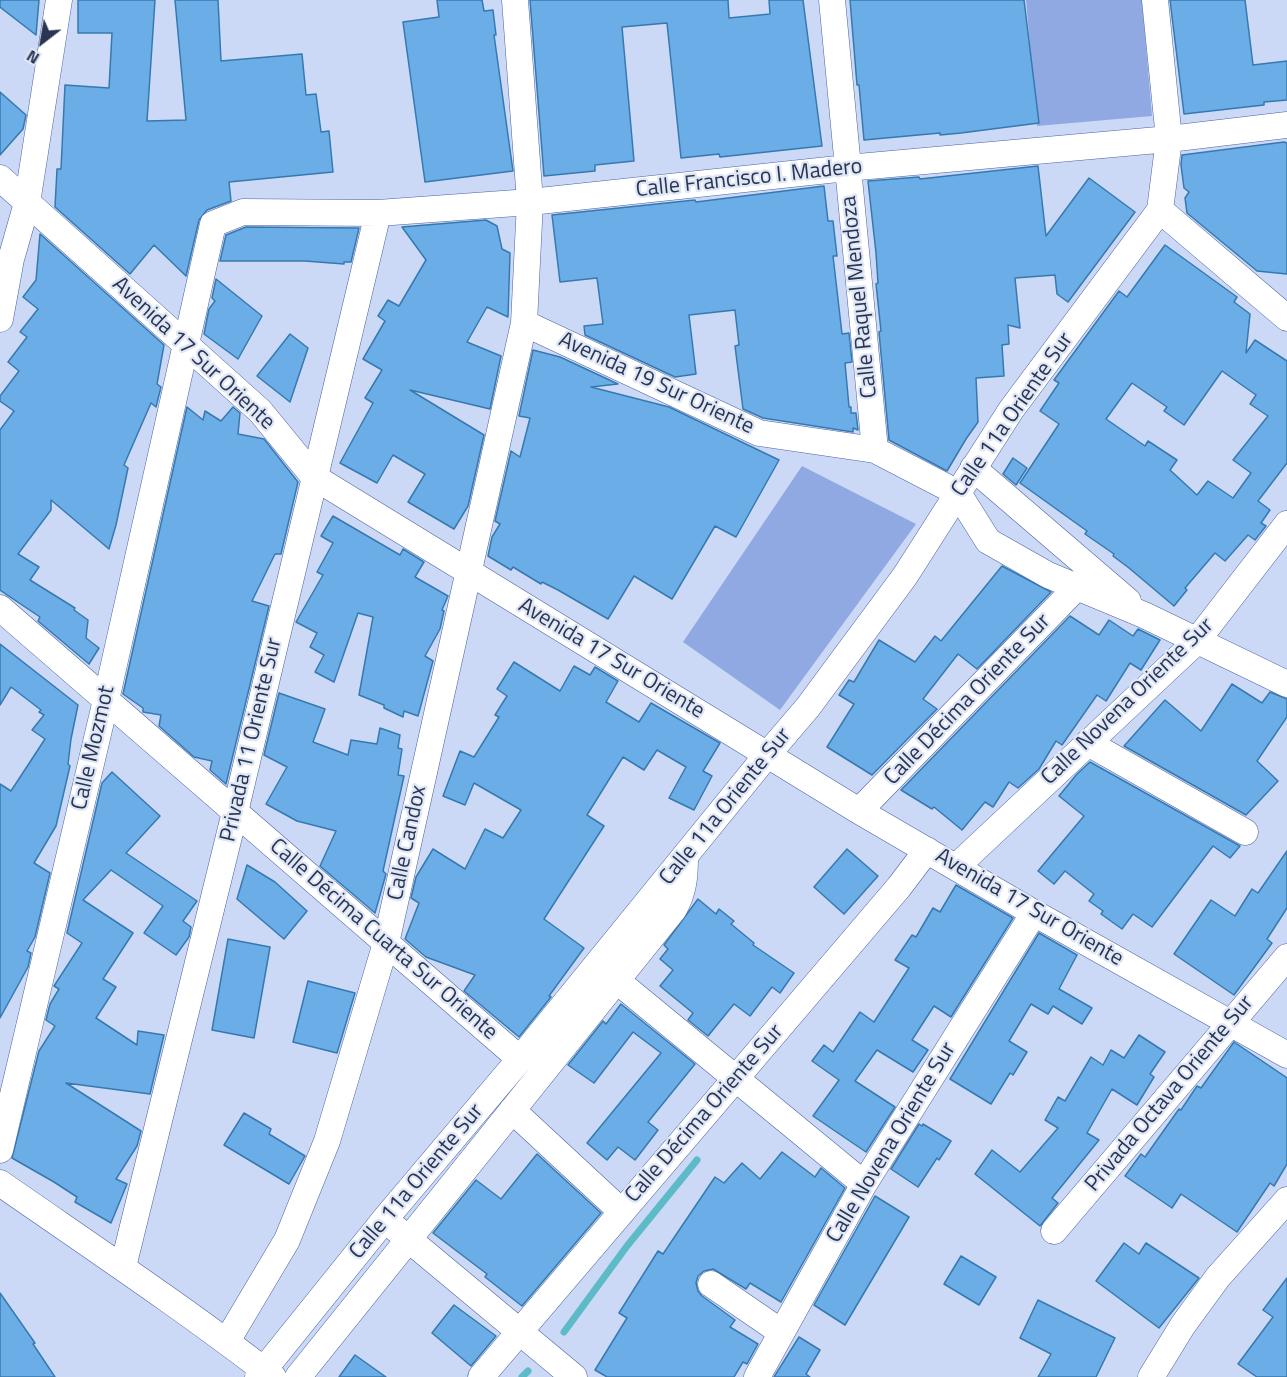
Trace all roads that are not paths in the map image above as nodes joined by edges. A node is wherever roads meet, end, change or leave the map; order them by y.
1 (59, 0) edge
2 (515, 0) edge
3 (832, 0) edge
4 (1155, 0) edge
5 (1287, 124) edge
6 (1169, 139) junction
7 (847, 168) junction
8 (0, 178) edge
9 (530, 202) junction
10 (27, 203) junction
11 (1160, 210) junction
12 (378, 213) junction
13 (213, 224) joint
14 (6, 265) edge
15 (1287, 318) edge
16 (0, 319) edge
17 (524, 323) junction
18 (186, 345) junction
19 (875, 450) junction
20 (973, 468) junction
21 (314, 477) junction
22 (958, 493) junction
23 (1287, 524) edge
24 (468, 572) junction
25 (1076, 588) junction
26 (0, 608) edge
27 (1144, 615) junction
28 (1196, 642) junction
29 (1287, 684) edge
30 (106, 700) junction
31 (1088, 743) junction
32 (767, 755) junction
33 (859, 811) junction
34 (235, 812) junction
35 (1245, 832) dead end
36 (927, 850) junction
37 (685, 856) junction
38 (956, 867) junction
39 (1034, 913) junction
40 (386, 943) junction
41 (1287, 957) edge
42 (616, 980) junction
43 (1230, 1022) junction
44 (1287, 1055) edge
45 (520, 1059) junction
46 (735, 1080) junction
47 (512, 1110) junction
48 (0, 1150) edge
49 (0, 1183) edge
50 (864, 1184) junction
51 (1287, 1200) edge
52 (622, 1212) junction
53 (385, 1219) junction
54 (1054, 1231) dead end
55 (408, 1239) junction
56 (123, 1267) junction
57 (711, 1284) dead end
58 (519, 1331) junction
59 (781, 1332) junction
60 (227, 1341) junction
61 (265, 1375) edge
62 (298, 1377) edge
63 (481, 1377) edge
64 (574, 1377) edge
65 (757, 1377) edge
66 (1151, 1377) edge

1 - 10 street
2 - 9 street, Calle Candox
3 - 7 street, Calle Raquel Mendoza
4 - 6 street
5 - 6 street, Calle Francisco I. Madero
6 - 7 street, Calle Francisco I. Madero
6 - 11 street
7 - 9 street, Calle Francisco I. Madero
7 - 19 street, Calle Raquel Mendoza
8 - 10 street, Avenida 17 Sur Oriente
9 - 12 street, Calle Francisco I. Madero
9 - 17 street, Calle Candox
10 - 14 street
10 - 18 street, Avenida 17 Sur Oriente
11 - 15 street
11 - 20 street, Calle 11a Oriente Sur
12 - 13 street, Calle Francisco I. Madero
12 - 21 street, Privada 11 Oriente Sur
13 - 18 street, Calle Mozmot
14 - 16 street
17 - 19 street, Avenida 19 Sur Oriente
17 - 24 street, Calle Candox
18 - 21 street, Avenida 17 Sur Oriente
18 - 30 street, Calle Mozmot
19 - 22 street, Avenida 19 Sur Oriente
20 - 22 street, Calle 11a Oriente Sur
20 - 27 street
21 - 24 street, Avenida 17 Sur Oriente
21 - 34 street, Privada 11 Oriente Sur
22 - 25 street
22 - 32 street, Calle 11a Oriente Sur
23 - 28 street, Calle Novena Oriente Sur
24 - 32 street, Avenida 17 Sur Oriente
24 - 40 street, Calle Candox
25 - 27 street
25 - 33 street, Calle Décima Oriente Sur
26 - 30 street, Calle Décima Cuarta Sur Oriente
27 - 28 street
28 - 29 street
28 - 31 street, Calle Novena Oriente Sur
30 - 34 street, Calle Décima Cuarta Sur Oriente
30 - 48 street, Calle Mozmot
31 - 35 street
31 - 38 street, Calle Novena Oriente Sur
32 - 33 street, Avenida 17 Sur Oriente
32 - 37 street, Calle 11a Oriente Sur
33 - 36 street, Avenida 17 Sur Oriente
34 - 40 street, Calle Décima Cuarta Sur Oriente
34 - 56 street, Privada 11 Oriente Sur
36 - 38 street, Avenida 17 Sur Oriente
36 - 46 street, Calle Décima Oriente Sur
37 - 42 street, Calle 11a Oriente Sur
37 - 45 street, Calle 11a Oriente Sur
38 - 39 street, Avenida 17 Sur Oriente
39 - 43 street, Avenida 17 Sur Oriente
39 - 50 street, Calle Novena Oriente Sur
40 - 45 street, Calle Décima Cuarta Sur Oriente
40 - 60 street, Calle Candox
41 - 43 street, Privada Octava Oriente Sur
42 - 46 street
42 - 47 street, Calle 11a Oriente Sur
43 - 44 street, Avenida 17 Sur Oriente
43 - 54 street, Privada Octava Oriente Sur
45 - 53 street, Calle 11a Oriente Sur
46 - 50 street
46 - 52 street, Calle Décima Oriente Sur
47 - 52 street
47 - 55 street, Calle 11a Oriente Sur
49 - 56 street
50 - 59 street, Calle Novena Oriente Sur
51 - 66 street
52 - 58 street, Calle Décima Oriente Sur
53 - 55 street
53 - 61 street, Calle 11a Oriente Sur
55 - 58 street
55 - 62 street, Calle 11a Oriente Sur
56 - 60 street
57 - 59 street
58 - 63 street, Calle Décima Oriente Sur
58 - 64 street
59 - 65 street, Calle Novena Oriente Sur
60 - 61 street

